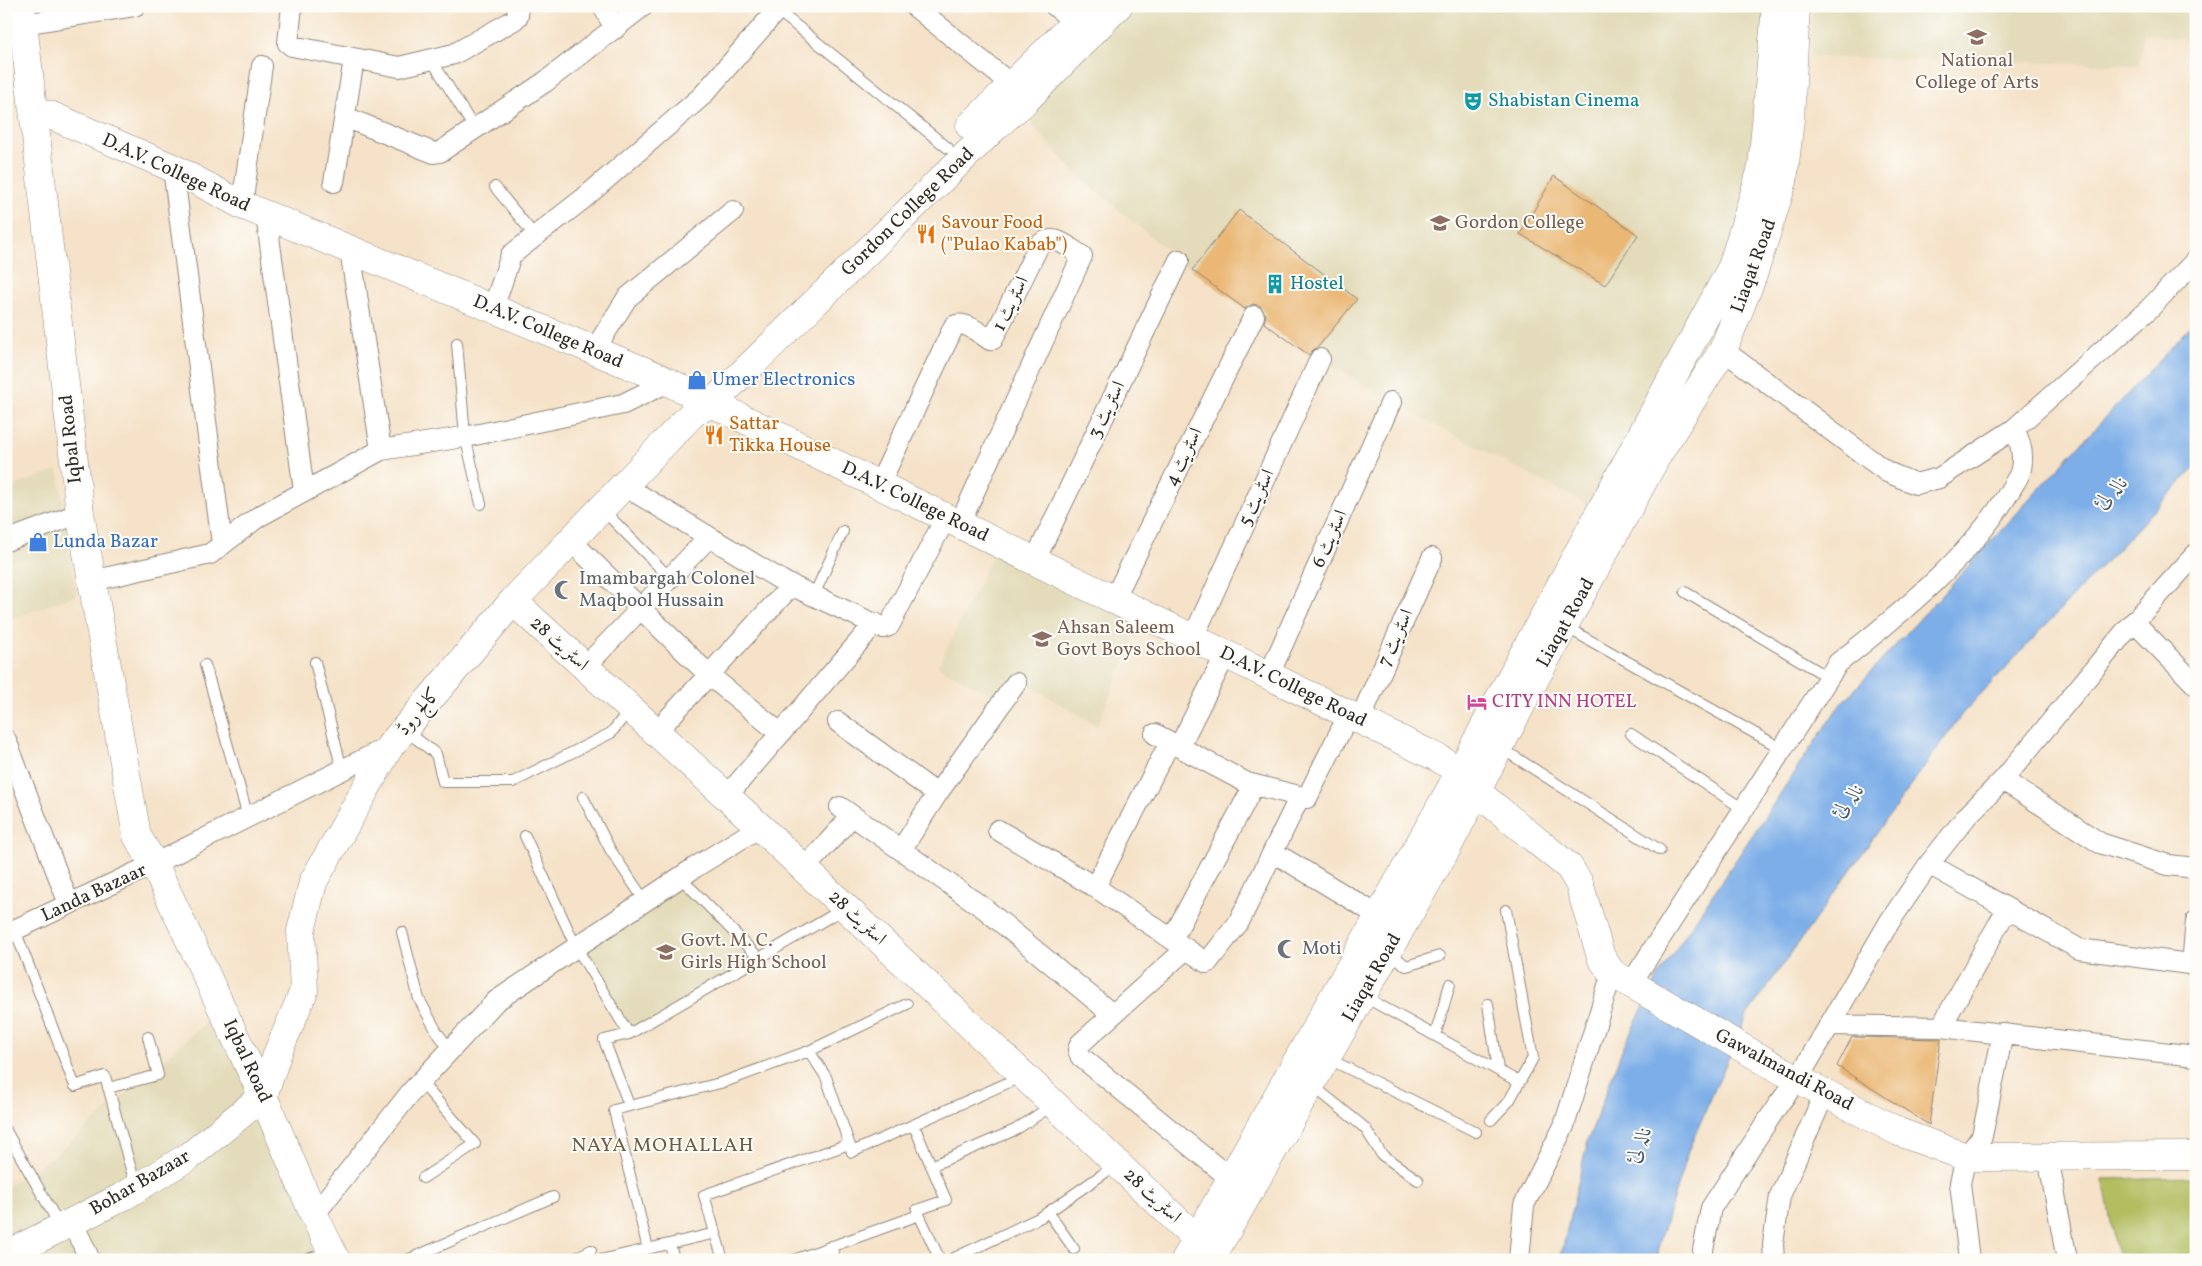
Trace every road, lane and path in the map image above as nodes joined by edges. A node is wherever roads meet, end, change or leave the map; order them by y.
1 (134, 6) edge
2 (292, 6) edge
3 (517, 6) edge
4 (602, 6) edge
5 (644, 6) edge
6 (914, 6) edge
7 (1055, 6) edge
8 (1118, 6) edge
9 (1776, 6) edge
10 (1796, 6) edge
11 (778, 8) edge
12 (31, 12) edge
13 (1084, 15) edge
14 (616, 29) junction
15 (354, 59) junction
16 (431, 60) junction
17 (262, 66) dead end
18 (1012, 85) junction
19 (42, 116) junction
20 (345, 117) junction
21 (474, 128) junction
22 (948, 148) junction
23 (173, 168) junction
24 (334, 182) dead end
25 (495, 187) dead end
26 (254, 210) junction
27 (733, 211) dead end
28 (535, 236) junction
29 (350, 250) junction
30 (1179, 260) dead end
31 (2196, 260) edge
32 (493, 309) junction
33 (1254, 316) dead end
34 (457, 343) dead end
35 (1722, 350) junction
36 (594, 351) junction
37 (1320, 358) dead end
38 (668, 382) junction
39 (1391, 402) dead end
40 (700, 404) junction
41 (2014, 429) junction
42 (465, 436) junction
43 (380, 450) junction
44 (623, 485) junction
45 (879, 485) junction
46 (304, 491) junction
47 (481, 504) dead end
48 (601, 508) junction
49 (80, 513) junction
50 (953, 520) junction
51 (843, 531) dead end
52 (710, 537) junction
53 (6, 540) edge
54 (570, 540) junction
55 (222, 544) junction
56 (2196, 554) edge
57 (1432, 558) dead end
58 (1035, 560) junction
59 (670, 578) junction
60 (99, 579) junction
61 (792, 585) junction
62 (1685, 592) dead end
63 (814, 595) junction
64 (1114, 599) junction
65 (513, 601) junction
66 (641, 609) junction
67 (2134, 622) junction
68 (875, 624) junction
69 (1564, 626) junction
70 (1193, 638) junction
71 (1226, 654) junction
72 (315, 662) dead end
73 (205, 665) dead end
74 (585, 667) junction
75 (709, 675) junction
76 (1269, 675) junction
77 (1828, 677) junction
78 (1016, 683) dead end
79 (2196, 685) edge
80 (631, 709) junction
81 (1354, 717) junction
82 (838, 722) dead end
83 (656, 732) junction
84 (780, 733) junction
85 (1630, 734) dead end
86 (397, 737) junction
87 (6, 740) edge
88 (1168, 741) junction
89 (1772, 744) dead end
90 (1500, 748) junction
91 (342, 770) junction
92 (2003, 780) junction
93 (1469, 782) junction
94 (1254, 785) junction
95 (937, 794) junction
96 (726, 796) junction
97 (1300, 796) junction
98 (582, 797) dead end
99 (1743, 809) junction
100 (248, 817) junction
101 (760, 827) junction
102 (998, 830) dead end
103 (525, 836) dead end
104 (901, 850) junction
105 (1660, 850) dead end
106 (1273, 852) junction
107 (154, 864) junction
108 (1929, 864) junction
109 (2196, 868) edge
110 (804, 869) junction
111 (680, 877) junction
112 (1095, 887) junction
113 (645, 901) junction
114 (69, 904) junction
115 (846, 908) junction
116 (2007, 909) junction
117 (1506, 910) dead end
118 (1379, 916) junction
119 (2196, 921) edge
120 (10, 932) edge
121 (402, 932) dead end
122 (1179, 944) junction
123 (576, 947) junction
124 (1388, 950) junction
125 (1440, 956) dead end
126 (758, 958) junction
127 (2194, 965) edge
128 (1621, 979) junction
129 (1450, 984) dead end
130 (1362, 995) junction
131 (906, 1004) dead end
132 (1488, 1004) dead end
133 (1112, 1014) junction
134 (1829, 1025) junction
135 (1941, 1027) junction
136 (2003, 1033) junction
137 (629, 1034) junction
138 (1436, 1036) junction
139 (148, 1038) dead end
140 (450, 1050) junction
141 (809, 1051) junction
142 (2196, 1056) edge
143 (1326, 1058) junction
144 (1498, 1070) junction
145 (1790, 1074) junction
146 (1024, 1076) junction
147 (420, 1082) junction
148 (1519, 1082) junction
149 (1311, 1084) junction
150 (108, 1088) junction
151 (1825, 1092) junction
152 (263, 1096) junction
153 (1054, 1104) junction
154 (630, 1106) junction
155 (1491, 1120) dead end
156 (914, 1126) junction
157 (6, 1131) edge
158 (1476, 1132) dead end
159 (849, 1144) junction
160 (2196, 1156) edge
161 (1966, 1157) junction
162 (2048, 1157) junction
163 (1118, 1164) junction
164 (931, 1166) junction
165 (423, 1178) dead end
166 (1231, 1179) junction
167 (1418, 1180) dead end
168 (136, 1188) junction
169 (553, 1197) dead end
170 (1048, 1212) junction
171 (919, 1214) junction
172 (314, 1215) junction
173 (66, 1224) junction
174 (716, 1233) junction
175 (670, 1244) junction
176 (832, 1246) junction
177 (648, 1249) junction
178 (1074, 1249) dead end
179 (591, 1251) edge
180 (1197, 1253) edge
181 (6, 1255) edge
182 (334, 1256) edge
183 (90, 1260) edge
184 (306, 1260) edge
185 (407, 1260) edge
186 (571, 1260) edge
187 (600, 1260) edge
188 (674, 1260) edge
189 (723, 1260) edge
190 (794, 1260) edge
191 (836, 1260) edge
192 (940, 1260) edge
193 (950, 1260) edge
194 (1519, 1260) edge
195 (1703, 1260) edge
196 (1774, 1260) edge
197 (1969, 1260) edge
198 (2067, 1260) edge

1 - 12 street
2 - 15 street
3 - 16 street
4 - 14 street
5 - 14 street
6 - 18 street
7 - 13 street
8 - 40 street, Gordon College Road
9 - 93 street, Liaqat Road
10 - 35 street, Liaqat Road
11 - 22 lane
11 - 28 street
12 - 19 street, Iqbal Road
13 - 18 street, Gordon College Road
14 - 21 street
15 - 16 street
15 - 20 street
16 - 21 lane
17 - 26 street
18 - 22 street, Gordon College Road
19 - 23 street, D.A.V. College Road
19 - 49 street, Iqbal Road
19 - 60 street, Iqbal Road
20 - 21 street
20 - 24 street
22 - 40 street, Gordon College Road
23 - 26 street, D.A.V. College Road
23 - 55 street
25 - 28 lane
26 - 29 street, D.A.V. College Road
26 - 46 street
27 - 36 street
28 - 32 street
29 - 32 street, D.A.V. College Road
29 - 43 street
30 - 58 street, اسٹریٹ 3
31 - 41 street
32 - 36 street, D.A.V. College Road
33 - 64 street, اسٹریٹ 4
34 - 42 lane
35 - 41 street
35 - 69 street, Liaqat Road
36 - 38 street, D.A.V. College Road
37 - 70 street, اسٹریٹ 5
38 - 40 street, D.A.V. College Road
38 - 42 street
39 - 76 street, اسٹریٹ 6
40 - 44 street, کالج روڈ
40 - 45 street, D.A.V. College Road
41 - 77 street
42 - 43 street
42 - 47 lane
43 - 46 street
44 - 48 street, کالج روڈ
44 - 52 street
45 - 50 street, D.A.V. College Road
45 - 50 street, اسٹریٹ 1
46 - 55 street
48 - 54 street, کالج روڈ
48 - 59 lane
49 - 53 street
49 - 60 street, Iqbal Road
50 - 58 street, D.A.V. College Road
50 - 68 street
51 - 63 lane
52 - 59 street
52 - 61 street
54 - 65 street, کالج روڈ
54 - 66 street
55 - 60 street
56 - 67 street
57 - 81 street, اسٹریٹ 7
58 - 64 street, D.A.V. College Road
59 - 66 street
60 - 107 street, Iqbal Road
61 - 63 street
61 - 75 street
62 - 77 lane
63 - 68 street
64 - 70 street, D.A.V. College Road
65 - 74 street, اسٹریٹ 28
65 - 86 street, کالج روڈ
66 - 74 street
66 - 75 street
67 - 79 street
67 - 92 street
68 - 84 street
69 - 89 lane
69 - 90 street, Liaqat Road
70 - 71 street, D.A.V. College Road
71 - 76 street, D.A.V. College Road
71 - 88 street
72 - 91 lane
73 - 100 lane
74 - 80 street, اسٹریٹ 28
75 - 83 street
75 - 84 street
76 - 81 street, D.A.V. College Road
77 - 99 street
78 - 95 street
80 - 83 street, اسٹریٹ 28
80 - 86 lane
81 - 93 street, D.A.V. College Road
81 - 97 street, اسٹریٹ 7
82 - 95 street
83 - 96 street, اسٹریٹ 28
84 - 96 street
85 - 99 lane
86 - 91 street, Landa Bazaar
86 - 152 street, کالج روڈ
87 - 114 street
88 - 94 street
88 - 112 street
90 - 93 street, Liaqat Road
90 - 105 lane
91 - 100 street, Landa Bazaar
92 - 108 street
92 - 109 street
93 - 118 street, Liaqat Road
93 - 124 street, Liaqat Road
93 - 128 street
94 - 97 street
94 - 122 street
95 - 104 street
96 - 101 street, اسٹریٹ 28
97 - 106 street
98 - 113 lane
99 - 128 street
100 - 107 street, Landa Bazaar
101 - 110 street, اسٹریٹ 28
101 - 111 street
102 - 112 street
103 - 123 lane
104 - 110 street
104 - 133 street
106 - 118 street
106 - 122 street
107 - 114 street, Landa Bazaar
107 - 152 street, Iqbal Road
108 - 116 street
108 - 134 street
110 - 115 street, اسٹریٹ 28
111 - 113 street
111 - 126 lane
112 - 122 street
113 - 123 street
114 - 120 street, Landa Bazaar
115 - 126 lane
115 - 146 street, اسٹریٹ 28
116 - 127 street
116 - 135 street
117 - 148 lane
118 - 166 street, Liaqat Road
119 - 127 street
120 - 150 lane
121 - 140 lane
122 - 133 street
123 - 137 lane
123 - 140 street
124 - 125 lane
124 - 130 street, Liaqat Road
126 - 137 lane
128 - 145 street, Gawalmandi Road
128 - 194 street
129 - 138 lane
130 - 138 lane
130 - 143 street, Liaqat Road
131 - 141 lane
132 - 144 lane
133 - 166 street
134 - 135 street
134 - 145 street
135 - 136 street
136 - 142 street
136 - 161 street
137 - 154 lane
138 - 144 lane
139 - 150 lane
140 - 147 street
141 - 154 lane
141 - 159 lane
143 - 149 street, Liaqat Road
143 - 158 lane
144 - 148 lane
145 - 151 street, Gawalmandi Road
145 - 195 street
146 - 153 street, اسٹریٹ 28
146 - 156 lane
147 - 165 lane
147 - 172 street
148 - 155 lane
149 - 167 lane
149 - 180 street, Liaqat Road
150 - 168 lane
151 - 161 street, Gawalmandi Road
151 - 196 street
152 - 168 street, Bohar Bazaar
152 - 172 street, Iqbal Road
153 - 163 street, اسٹریٹ 28
153 - 164 lane
154 - 177 lane
156 - 159 lane
156 - 164 lane
157 - 173 lane
159 - 174 lane
160 - 162 street, Gawalmandi Road
161 - 162 street, Gawalmandi Road
161 - 197 street
162 - 198 street
163 - 170 lane
163 - 180 street, اسٹریٹ 28
164 - 171 lane
166 - 180 street, Liaqat Road
168 - 173 street, Bohar Bazaar
169 - 185 lane
170 - 178 lane
170 - 193 lane
171 - 176 lane
171 - 192 lane
172 - 182 street, Iqbal Road
173 - 181 street, Bohar Bazaar
173 - 183 street
174 - 175 lane
174 - 189 lane
175 - 177 lane
175 - 188 lane
176 - 190 lane
176 - 191 lane
177 - 187 lane
179 - 186 lane
182 - 184 lane

